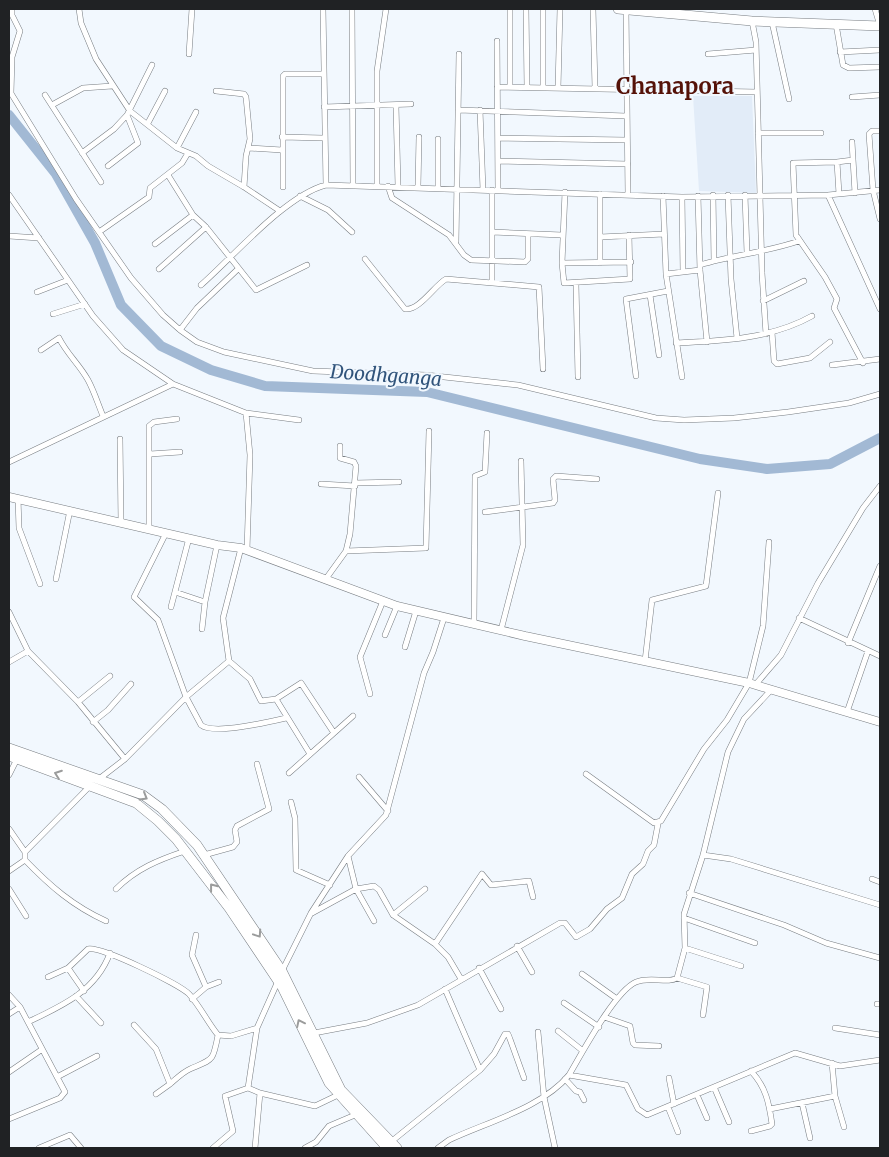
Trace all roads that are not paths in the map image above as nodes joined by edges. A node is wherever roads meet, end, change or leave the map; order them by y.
1 (12, 9) edge
2 (78, 9) edge
3 (192, 9) edge
4 (323, 9) edge
5 (352, 9) edge
6 (386, 9) edge
7 (510, 9) edge
8 (526, 9) edge
9 (543, 9) edge
10 (560, 9) edge
11 (593, 9) edge
12 (618, 9) edge
13 (626, 9) edge
14 (875, 9) edge
15 (682, 12) edge
16 (752, 21) junction
17 (772, 22) junction
18 (836, 24) junction
19 (880, 26) edge
20 (498, 42) dead end
21 (756, 50) junction
22 (880, 50) edge
23 (840, 52) junction
24 (189, 54) dead end
25 (459, 54) dead end
26 (708, 54) dead end
27 (152, 65) dead end
28 (880, 67) edge
29 (323, 74) junction
30 (112, 86) junction
31 (497, 87) junction
32 (510, 87) junction
33 (527, 87) junction
34 (543, 88) junction
35 (558, 88) junction
36 (594, 88) junction
37 (626, 89) junction
38 (216, 90) dead end
39 (10, 91) edge
40 (165, 91) dead end
41 (757, 92) junction
42 (45, 95) dead end
43 (880, 95) edge
44 (852, 97) dead end
45 (790, 100) dead end
46 (411, 104) dead end
47 (52, 105) junction
48 (376, 106) junction
49 (396, 106) junction
50 (324, 107) junction
51 (352, 107) junction
52 (458, 110) junction
53 (480, 110) junction
54 (497, 110) junction
55 (196, 112) dead end
56 (128, 113) junction
57 (626, 116) junction
58 (148, 123) junction
59 (880, 131) edge
60 (821, 133) dead end
61 (758, 134) junction
62 (282, 137) junction
63 (419, 137) dead end
64 (323, 138) junction
65 (498, 138) junction
66 (438, 139) dead end
67 (627, 140) junction
68 (852, 142) dead end
69 (177, 148) junction
70 (249, 148) junction
71 (282, 150) junction
72 (82, 153) junction
73 (188, 153) junction
74 (853, 160) junction
75 (498, 161) junction
76 (838, 162) junction
77 (628, 164) junction
78 (108, 166) dead end
79 (168, 175) junction
80 (101, 182) dead end
81 (326, 185) junction
82 (353, 185) junction
83 (377, 186) junction
84 (388, 186) junction
85 (398, 186) junction
86 (418, 186) junction
87 (244, 187) junction
88 (283, 187) dead end
89 (438, 188) junction
90 (458, 189) junction
91 (483, 190) junction
92 (495, 190) junction
93 (873, 190) junction
94 (880, 190) edge
95 (565, 192) junction
96 (855, 193) junction
97 (600, 194) junction
98 (840, 194) junction
99 (9, 195) edge
100 (628, 195) junction
101 (713, 195) junction
102 (728, 195) junction
103 (745, 195) junction
104 (828, 195) junction
105 (300, 196) junction
106 (663, 196) junction
107 (698, 196) junction
108 (760, 196) junction
109 (793, 196) junction
110 (682, 197) junction
111 (280, 211) junction
112 (194, 215) junction
113 (880, 219) edge
114 (206, 227) junction
115 (99, 232) junction
116 (352, 232) dead end
117 (492, 232) junction
118 (528, 234) junction
119 (664, 234) junction
120 (562, 235) junction
121 (629, 235) junction
122 (9, 236) edge
123 (600, 236) junction
124 (39, 238) junction
125 (799, 241) junction
126 (456, 243) junction
127 (155, 244) dead end
128 (762, 251) junction
129 (747, 253) junction
130 (730, 256) junction
131 (365, 259) dead end
132 (230, 260) junction
133 (492, 261) junction
134 (714, 261) junction
135 (630, 262) junction
136 (562, 263) junction
137 (600, 263) junction
138 (307, 264) dead end
139 (700, 268) junction
140 (159, 269) dead end
141 (238, 269) junction
142 (683, 272) junction
143 (666, 274) junction
144 (68, 280) junction
145 (804, 280) dead end
146 (492, 282) junction
147 (576, 284) junction
148 (201, 285) dead end
149 (668, 291) junction
150 (37, 292) dead end
151 (650, 295) junction
152 (763, 301) junction
153 (85, 304) junction
154 (880, 309) edge
155 (53, 314) dead end
156 (812, 316) dead end
157 (180, 330) junction
158 (769, 333) junction
159 (737, 338) junction
160 (706, 342) junction
161 (830, 342) dead end
162 (676, 343) junction
163 (41, 350) dead end
164 (659, 355) dead end
165 (880, 359) edge
166 (863, 363) junction
167 (832, 365) dead end
168 (543, 369) dead end
169 (578, 376) dead end
170 (636, 376) dead end
171 (682, 377) dead end
172 (173, 384) junction
173 (880, 394) edge
174 (246, 414) junction
175 (103, 416) junction
176 (177, 419) dead end
177 (299, 420) dead end
178 (429, 431) dead end
179 (487, 433) dead end
180 (120, 439) dead end
181 (340, 446) dead end
182 (180, 452) dead end
183 (150, 454) junction
184 (521, 461) dead end
185 (9, 462) edge
186 (597, 479) dead end
187 (399, 482) dead end
188 (321, 484) dead end
189 (355, 484) junction
190 (880, 486) edge
191 (718, 493) dead end
192 (9, 497) edge
193 (18, 498) junction
194 (523, 506) junction
195 (70, 510) junction
196 (485, 512) dead end
197 (121, 522) junction
198 (149, 529) junction
199 (166, 533) junction
200 (189, 538) junction
201 (769, 542) dead end
202 (217, 545) junction
203 (244, 549) junction
204 (346, 551) junction
205 (880, 566) edge
206 (56, 579) dead end
207 (325, 580) junction
208 (40, 584) dead end
209 (175, 592) junction
210 (383, 601) junction
211 (205, 602) junction
212 (397, 606) junction
213 (171, 607) dead end
214 (416, 611) junction
215 (9, 612) edge
216 (444, 618) junction
217 (799, 618) junction
218 (474, 624) junction
219 (202, 629) dead end
220 (502, 630) junction
221 (385, 635) dead end
222 (848, 643) junction
223 (405, 647) dead end
224 (880, 649) edge
225 (28, 651) junction
226 (868, 651) junction
227 (879, 656) edge
228 (229, 661) junction
229 (645, 661) junction
230 (9, 662) edge
231 (110, 676) dead end
232 (131, 684) dead end
233 (752, 684) junction
234 (772, 689) junction
235 (370, 694) dead end
236 (186, 697) junction
237 (276, 699) junction
238 (78, 702) junction
239 (847, 712) junction
240 (353, 716) dead end
241 (286, 718) junction
242 (93, 722) junction
243 (880, 722) edge
244 (334, 733) junction
245 (9, 748) edge
246 (310, 754) junction
247 (13, 758) edge
248 (125, 758) junction
249 (257, 764) dead end
250 (289, 773) dead end
251 (586, 774) dead end
252 (9, 775) edge
253 (359, 777) dead end
254 (99, 779) junction
255 (91, 786) junction
256 (291, 802) dead end
257 (388, 811) junction
258 (658, 824) junction
259 (9, 829) edge
260 (185, 851) junction
261 (25, 852) junction
262 (204, 855) junction
263 (703, 855) junction
264 (348, 856) junction
265 (25, 860) junction
266 (9, 871) edge
267 (872, 879) dead end
268 (880, 882) edge
269 (330, 885) junction
270 (9, 889) edge
271 (116, 889) dead end
272 (356, 889) junction
273 (425, 889) dead end
274 (689, 893) junction
275 (534, 897) dead end
276 (880, 905) edge
277 (311, 913) junction
278 (393, 915) junction
279 (26, 916) dead end
280 (684, 918) junction
281 (106, 921) dead end
282 (374, 921) dead end
283 (196, 936) dead end
284 (756, 943) dead end
285 (435, 944) junction
286 (517, 946) junction
287 (685, 948) junction
288 (110, 953) junction
289 (880, 958) edge
290 (742, 966) dead end
291 (68, 968) junction
292 (479, 968) junction
293 (282, 971) junction
294 (532, 972) dead end
295 (582, 974) dead end
296 (48, 977) dead end
297 (678, 978) junction
298 (461, 979) junction
299 (278, 980) junction
300 (219, 982) dead end
301 (206, 987) junction
302 (445, 989) junction
303 (84, 992) junction
304 (9, 995) edge
305 (76, 996) junction
306 (192, 999) junction
307 (618, 999) junction
308 (564, 1003) dead end
309 (20, 1007) junction
310 (501, 1009) dead end
311 (9, 1014) edge
312 (703, 1016) dead end
313 (604, 1017) junction
314 (28, 1022) junction
315 (101, 1023) dead end
316 (134, 1025) dead end
317 (598, 1027) junction
318 (257, 1028) junction
319 (835, 1028) dead end
320 (538, 1032) dead end
321 (558, 1032) dead end
322 (314, 1033) junction
323 (218, 1035) junction
324 (880, 1035) edge
325 (659, 1046) dead end
326 (41, 1050) junction
327 (583, 1051) junction
328 (96, 1056) dead end
329 (880, 1060) edge
330 (832, 1063) junction
331 (480, 1070) junction
332 (751, 1071) junction
333 (9, 1072) edge
334 (56, 1077) junction
335 (567, 1077) junction
336 (524, 1078) dead end
337 (670, 1078) dead end
338 (170, 1084) junction
339 (714, 1087) junction
340 (248, 1088) junction
341 (260, 1093) junction
342 (156, 1094) dead end
343 (338, 1095) junction
344 (697, 1095) junction
345 (835, 1096) junction
346 (544, 1097) junction
347 (584, 1100) dead end
348 (802, 1103) junction
349 (674, 1104) junction
350 (668, 1107) junction
351 (770, 1109) junction
352 (355, 1115) junction
353 (707, 1118) dead end
354 (9, 1119) edge
355 (729, 1122) dead end
356 (844, 1127) dead end
357 (750, 1131) dead end
358 (678, 1132) dead end
359 (810, 1138) dead end
360 (316, 1142) junction
361 (392, 1146) edge
362 (39, 1148) edge
363 (80, 1148) edge
364 (213, 1148) edge
365 (255, 1148) edge
366 (305, 1148) edge
367 (319, 1148) edge
368 (438, 1148) edge
369 (555, 1148) edge

1 - 39 street
2 - 30 street
3 - 24 street
4 - 29 street
5 - 51 street
6 - 48 street
7 - 32 street
8 - 33 street
9 - 34 street
10 - 35 street
11 - 36 street
12 - 13 main road
13 - 15 main road
13 - 37 street
14 - 19 street
15 - 16 main road
16 - 17 main road
16 - 21 street
17 - 18 main road
17 - 45 street
18 - 19 main road
18 - 23 street
20 - 31 street
21 - 26 street
21 - 41 street
22 - 23 street
23 - 28 street
25 - 52 street
27 - 56 street
29 - 50 street
29 - 62 street
30 - 47 street
30 - 56 street
31 - 32 street
31 - 54 street
32 - 33 street
33 - 34 street
34 - 35 street
35 - 36 street
36 - 37 street
37 - 41 street
37 - 57 street
38 - 70 street
39 - 115 street
40 - 58 street
41 - 61 street
42 - 47 street
43 - 44 street
46 - 49 street
47 - 72 street
48 - 49 street
48 - 51 street
48 - 83 street
49 - 85 street
50 - 51 street
50 - 64 street
51 - 82 street
52 - 53 street
52 - 90 street
53 - 54 street
53 - 91 street
54 - 57 street
54 - 65 street
55 - 69 street
56 - 58 street
56 - 72 street
56 - 78 street
57 - 67 street
58 - 69 street
59 - 93 street
60 - 61 street
61 - 108 street
62 - 64 street
62 - 71 street
63 - 86 street
64 - 81 street
65 - 67 street
65 - 75 street
66 - 89 street
67 - 77 street
68 - 74 street
69 - 73 street
70 - 71 street
70 - 87 street
71 - 88 street
72 - 80 street
73 - 79 street
73 - 87 street
74 - 76 street
74 - 96 street
75 - 77 street
75 - 92 street
76 - 98 street
76 - 109 street
77 - 100 street
79 - 112 street
79 - 115 street
81 - 82 street
81 - 105 street
82 - 83 street
83 - 84 street
84 - 85 street
84 - 126 street
85 - 86 street
86 - 89 street
87 - 111 street
89 - 90 street
90 - 91 street
90 - 126 street
91 - 92 street
92 - 95 street
92 - 117 street
93 - 94 street
93 - 96 street
93 - 113 street
95 - 97 street
95 - 120 street
96 - 98 street
97 - 100 street
97 - 123 street
98 - 104 street
99 - 124 street
100 - 106 street
101 - 102 street
101 - 107 street
101 - 134 street
102 - 103 street
102 - 130 street
103 - 108 street
103 - 129 street
104 - 109 street
104 - 154 street
105 - 111 street
105 - 116 street
106 - 110 street
106 - 119 street
107 - 110 street
107 - 139 street
108 - 109 street
108 - 128 street
109 - 125 street
110 - 142 street
111 - 132 street
112 - 114 street
112 - 127 street
114 - 132 street
114 - 140 street
115 - 157 street
117 - 118 street
117 - 133 street
118 - 120 street
118 - 133 street
119 - 121 street
119 - 143 street
120 - 136 street
121 - 123 street
121 - 135 street
122 - 124 street
123 - 137 street
124 - 144 street
125 - 128 street
125 - 166 street
126 - 133 street
128 - 129 street
128 - 152 street
129 - 130 street
130 - 134 street
130 - 159 street
131 - 146 street
132 - 141 street
132 - 148 street
133 - 146 street
134 - 139 street
135 - 137 street
135 - 147 street
136 - 137 street
136 - 147 street
138 - 141 street
139 - 142 street
139 - 160 street
141 - 157 street
142 - 143 street
143 - 149 street
144 - 150 street
144 - 153 street
145 - 152 street
146 - 168 street
147 - 169 street
149 - 151 street
149 - 162 street
151 - 164 street
151 - 170 street
152 - 158 street
153 - 155 street
153 - 172 street
156 - 158 street
157 - 173 street
158 - 159 street
158 - 161 street
159 - 160 street
160 - 162 street
162 - 171 street
163 - 175 street
165 - 166 street
166 - 167 street
172 - 174 street
172 - 175 street
174 - 177 street
174 - 203 street
175 - 185 street
176 - 183 street
178 - 204 street
179 - 218 street
180 - 197 street
181 - 189 street
182 - 183 street
183 - 198 street
184 - 194 street
186 - 194 street
187 - 189 street
188 - 189 street
189 - 204 street
190 - 217 street
191 - 229 street
192 - 193 main road
193 - 195 main road
193 - 208 street
194 - 196 street
194 - 220 street
195 - 197 main road
195 - 206 street
197 - 198 main road
198 - 199 main road
199 - 200 main road
199 - 236 street
200 - 202 main road
200 - 209 street
201 - 233 street
202 - 203 main road
202 - 211 street
203 - 207 main road
203 - 228 street
204 - 207 street
205 - 222 street
207 - 210 main road
209 - 211 street
209 - 213 street
210 - 212 main road
210 - 235 street
211 - 219 street
212 - 214 main road
212 - 221 street
214 - 216 main road
214 - 223 street
215 - 225 street
216 - 218 main road
216 - 257 street
217 - 222 street
217 - 233 street
218 - 220 main road
220 - 229 main road
222 - 226 street
224 - 227 street
225 - 230 street
225 - 238 street
226 - 227 street
226 - 239 street
228 - 236 street
228 - 237 street
229 - 233 main road
231 - 238 street
232 - 242 street
233 - 234 main road
233 - 258 street
234 - 239 main road
234 - 263 street
236 - 241 street
236 - 248 street
237 - 241 street
237 - 244 street
238 - 242 street
239 - 243 main road
240 - 244 street
241 - 246 street
242 - 248 street
244 - 246 street
245 - 254 main road
246 - 250 street
247 - 252 street
255 -> 247 main road
248 - 254 street
249 - 262 street
251 - 258 street
253 - 257 street
254 -> 262 main road
255 - 260 main road
255 - 261 street
256 - 269 street
257 - 264 street
258 - 286 street
259 - 261 street
260 - 271 street
299 -> 260 main road
261 - 265 street
262 -> 293 main road
263 - 274 street
263 - 276 street
264 - 269 street
264 - 272 street
265 - 266 street
265 - 281 street
267 - 268 street
269 - 277 street
270 - 279 street
272 - 277 street
272 - 278 street
272 - 282 street
273 - 278 street
274 - 280 street
274 - 289 street
275 - 285 street
277 - 293 street
278 - 285 street
280 - 284 street
280 - 287 street
283 - 301 street
285 - 298 street
286 - 292 street
286 - 294 street
287 - 290 street
287 - 297 street
288 - 291 street
288 - 303 street
288 - 306 street
291 - 296 street
291 - 303 street
292 - 298 street
292 - 310 street
293 - 299 street
293 - 322 main road
295 - 307 street
297 - 307 street
297 - 312 street
298 - 302 street
299 - 318 street
343 -> 299 main road
300 - 301 street
301 - 306 street
302 - 322 street
302 - 331 street
303 - 305 street
304 - 309 street
305 - 314 street
305 - 315 street
306 - 323 street
307 - 313 street
308 - 317 street
309 - 311 street
309 - 314 street
313 - 317 street
313 - 325 street
314 - 326 street
316 - 338 street
317 - 327 street
318 - 323 street
318 - 340 street
319 - 324 street
320 - 346 street
321 - 327 street
322 - 361 main road
323 - 338 street
326 - 333 street
326 - 334 street
327 - 335 street
328 - 334 street
329 - 330 street
330 - 332 street
330 - 345 street
331 - 336 street
331 - 361 street
332 - 339 street
332 - 351 street
334 - 354 street
335 - 346 street
335 - 347 street
335 - 350 street
337 - 349 street
338 - 342 street
339 - 344 street
339 - 355 street
340 - 341 street
340 - 364 street
341 - 343 street
341 - 365 street
343 - 352 main road
344 - 349 street
344 - 353 street
345 - 348 street
345 - 356 street
346 - 368 street
346 - 369 street
348 - 351 street
348 - 359 street
349 - 350 street
350 - 358 street
351 - 357 street
352 - 360 street
352 - 361 main road
360 - 366 street
360 - 367 street
362 - 363 street

